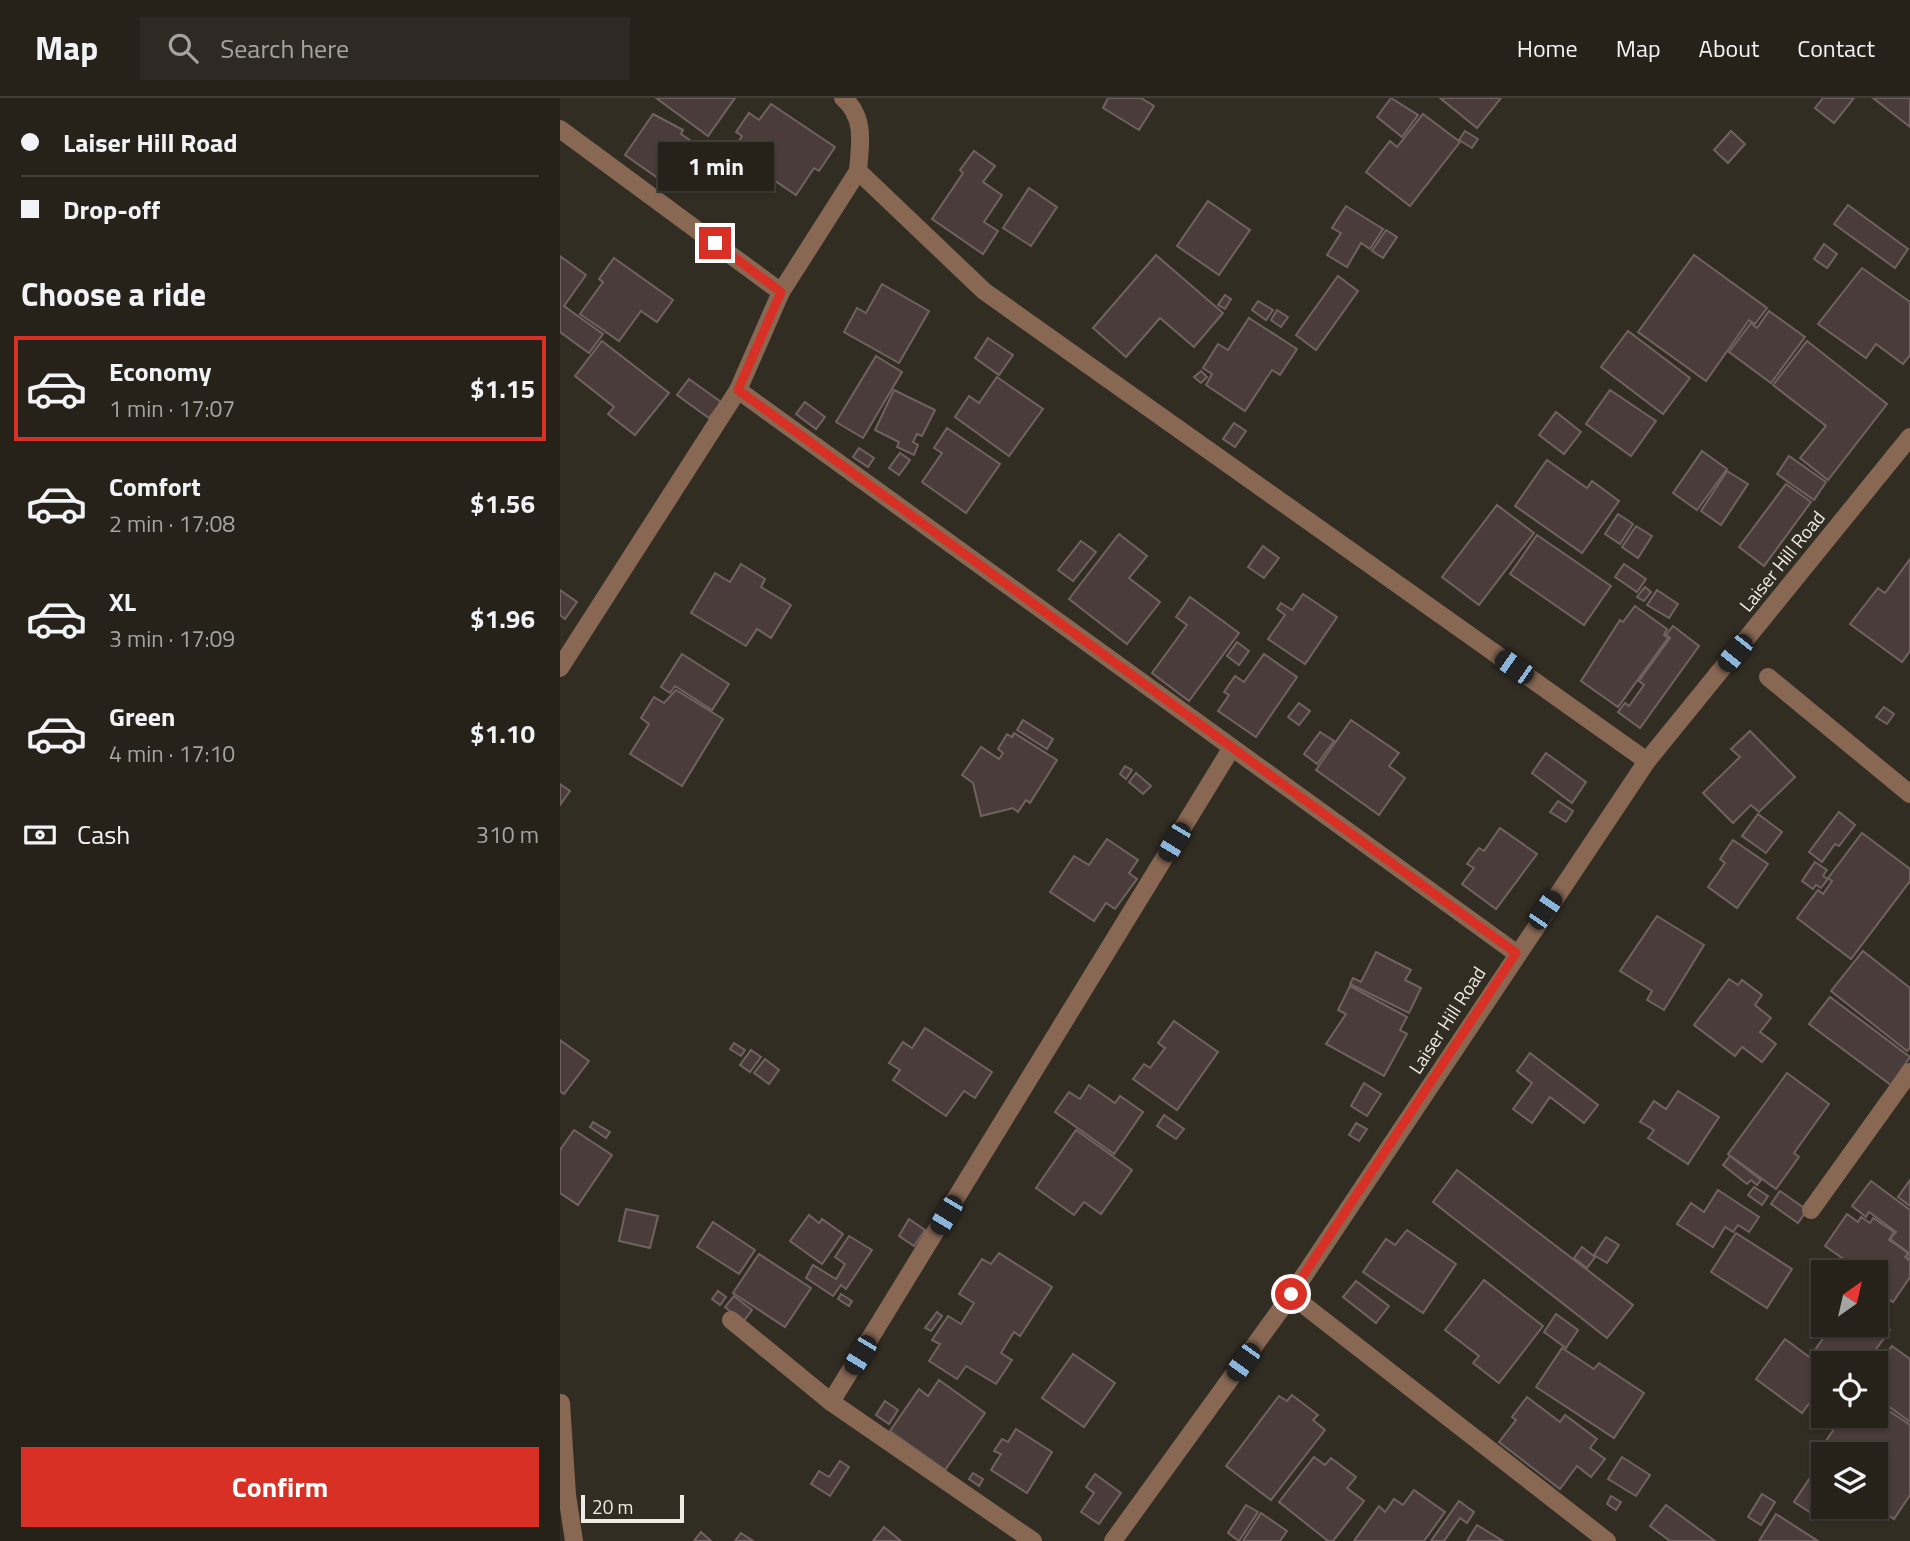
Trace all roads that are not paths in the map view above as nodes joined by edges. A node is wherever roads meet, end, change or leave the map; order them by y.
1 (843, 98) edge
2 (560, 129) edge
3 (858, 171) junction
4 (781, 292) junction
5 (738, 390) junction
6 (1910, 437) edge
7 (560, 668) edge
8 (1768, 677) dead end
9 (1231, 749) junction
10 (1647, 761) junction
11 (1910, 794) edge
12 (1516, 953) junction
13 (1910, 1072) edge
14 (1811, 1210) dead end
15 (1291, 1294) junction
16 (731, 1320) dead end
17 (831, 1402) junction
18 (561, 1403) edge
19 (574, 1541) edge
20 (1032, 1541) edge
21 (1113, 1541) edge
22 (1606, 1541) edge

1 - 3 street
2 - 4 street
3 - 4 street
3 - 10 street
4 - 5 street
5 - 7 street
5 - 9 street
6 - 10 street, Laiser Hill Road
8 - 11 street
9 - 12 street
9 - 17 street
10 - 12 street, Laiser Hill Road
12 - 15 street, Laiser Hill Road
13 - 14 street
15 - 21 street, Laiser Hill Road
15 - 22 street
16 - 17 street
17 - 20 street
18 - 19 street

